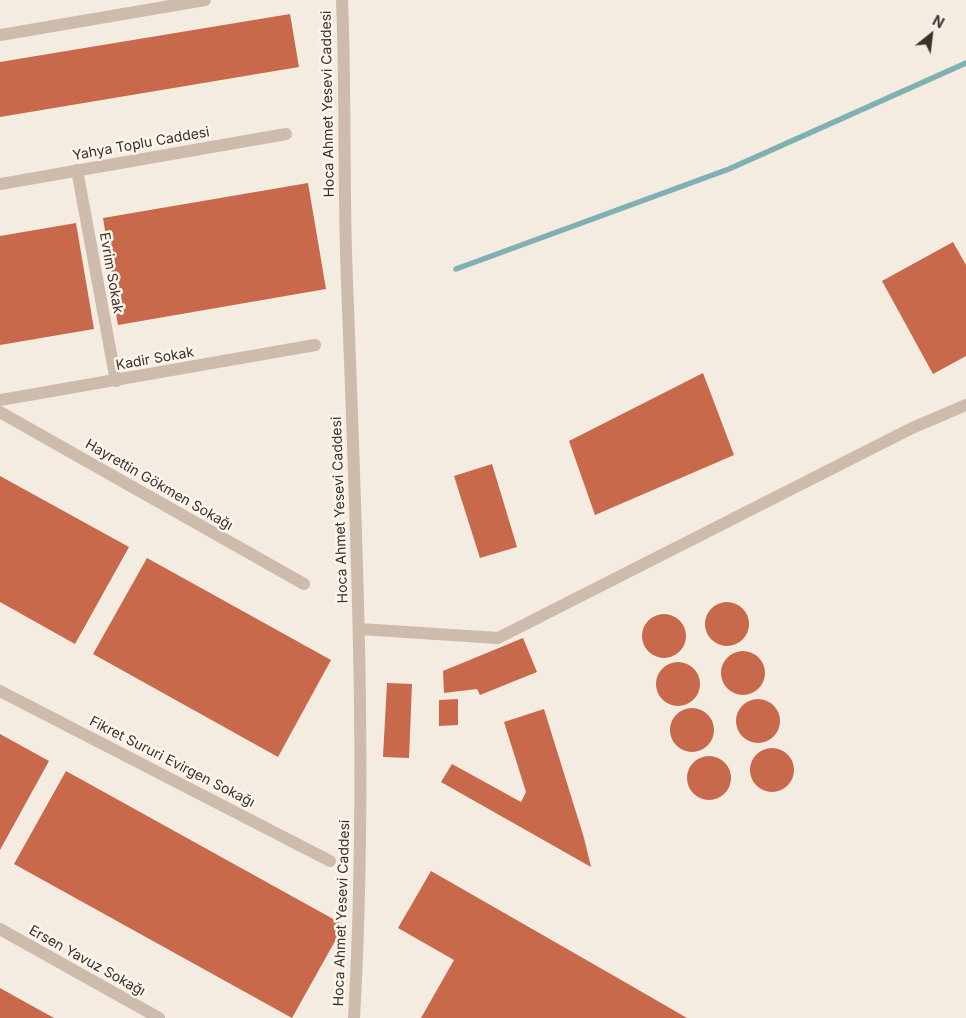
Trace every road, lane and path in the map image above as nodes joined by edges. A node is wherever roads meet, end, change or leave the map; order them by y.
1 (204, 0) edge
2 (342, 0) edge
3 (0, 35) edge
4 (286, 134) dead end
5 (77, 170) junction
6 (0, 184) edge
7 (315, 346) dead end
8 (116, 381) junction
9 (0, 400) edge
10 (966, 405) edge
11 (0, 412) edge
12 (304, 584) dead end
13 (360, 629) junction
14 (0, 691) edge
15 (330, 861) dead end
16 (0, 929) edge
17 (159, 1018) edge
18 (354, 1018) edge

1 - 3 street
2 - 13 street, Hoca Ahmet Yesevi Caddesi
4 - 5 street, Yahya Toplu Caddesi
5 - 6 street, Yahya Toplu Caddesi
5 - 8 street, Evrim Sokak
7 - 8 street, Kadir Sokak
8 - 9 street, Kadir Sokak
10 - 13 street
11 - 12 street, Hayrettin Gökmen Sokağı
13 - 18 street, Hoca Ahmet Yesevi Caddesi
14 - 15 street, Fikret Sururi Evirgen Sokağı
16 - 17 street, Ersen Yavuz Sokağı

